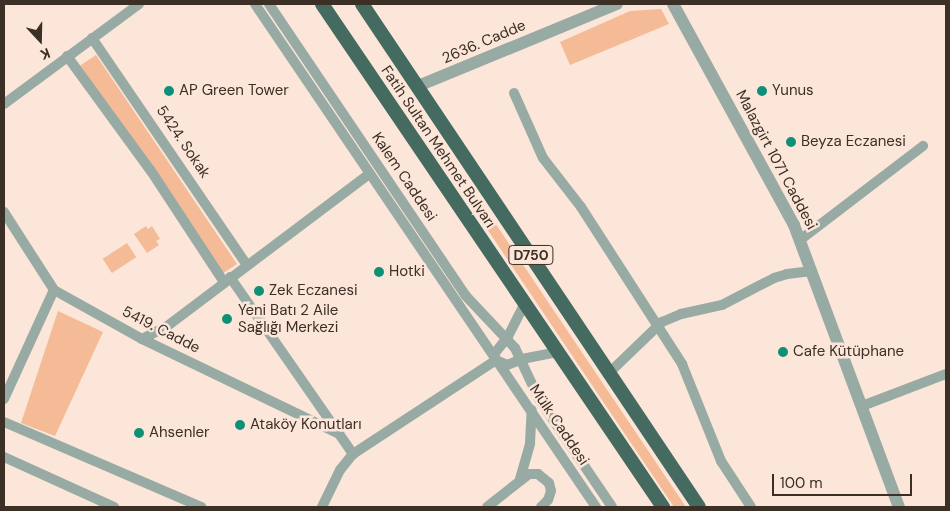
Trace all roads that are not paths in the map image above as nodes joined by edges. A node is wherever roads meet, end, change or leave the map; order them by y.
1 (139, 4) edge
2 (255, 4) edge
3 (269, 4) edge
4 (322, 4) edge
5 (362, 4) edge
6 (617, 4) edge
7 (673, 4) edge
8 (92, 38) junction
9 (67, 56) junction
10 (418, 86) junction
11 (514, 94) dead end
12 (4, 104) edge
13 (923, 146) dead end
14 (369, 174) junction
15 (4, 212) edge
16 (800, 240) junction
17 (247, 265) junction
18 (812, 271) junction
19 (227, 280) junction
20 (54, 290) junction
21 (525, 303) junction
22 (657, 326) junction
23 (507, 338) junction
24 (142, 339) junction
25 (558, 352) junction
26 (522, 359) junction
27 (496, 360) junction
28 (609, 373) junction
29 (946, 374) edge
30 (4, 399) edge
31 (862, 406) junction
32 (532, 410) junction
33 (4, 422) edge
34 (339, 434) junction
35 (353, 454) junction
36 (4, 457) edge
37 (520, 479) junction
38 (114, 507) edge
39 (200, 507) edge
40 (322, 507) edge
41 (487, 507) edge
42 (541, 507) edge
43 (596, 507) edge
44 (612, 507) edge
45 (663, 507) edge
46 (699, 507) edge
47 (751, 507) edge
48 (899, 507) edge

1 - 8 street
2 - 14 street, Kalem Caddesi
3 - 23 street, Kalem Caddesi
4 - 21 highway, Fatih Sultan Mehmet Bulvarı / D750
5 - 10 highway, Fatih Sultan Mehmet Bulvarı / D750
6 - 10 street, 2636. Cadde
7 - 16 street, Malazgirt 1071 Caddesi
8 - 9 street
8 - 17 street, 5424. Sokak
9 - 12 street
9 - 19 street
10 - 28 highway, Fatih Sultan Mehmet Bulvarı / D750
11 - 22 street
13 - 16 street
14 - 17 street
14 - 27 street, Kalem Caddesi
15 - 20 street, 5419. Cadde
16 - 18 street, Malazgirt 1071 Caddesi
17 - 19 street
18 - 22 street
18 - 31 street, Malazgirt 1071 Caddesi
19 - 24 street
19 - 34 street
20 - 24 street, 5419. Cadde
20 - 30 street
21 - 23 street
21 - 25 highway, Fatih Sultan Mehmet Bulvarı / D750
22 - 28 street
22 - 47 street
23 - 26 street, Kalem Caddesi
23 - 27 street
24 - 34 street, 5419. Cadde
25 - 26 street
25 - 45 highway, Fatih Sultan Mehmet Bulvarı / D750
26 - 27 street
26 - 44 street, Mülk Caddesi
27 - 32 street, Mülk Caddesi
27 - 35 street
28 - 46 highway, Fatih Sultan Mehmet Bulvarı / D750
29 - 31 street
31 - 48 street, Malazgirt 1071 Caddesi
32 - 37 street
32 - 43 street, Mülk Caddesi
33 - 39 street
34 - 35 street
35 - 40 street
36 - 38 street
37 - 41 street
37 - 42 street

